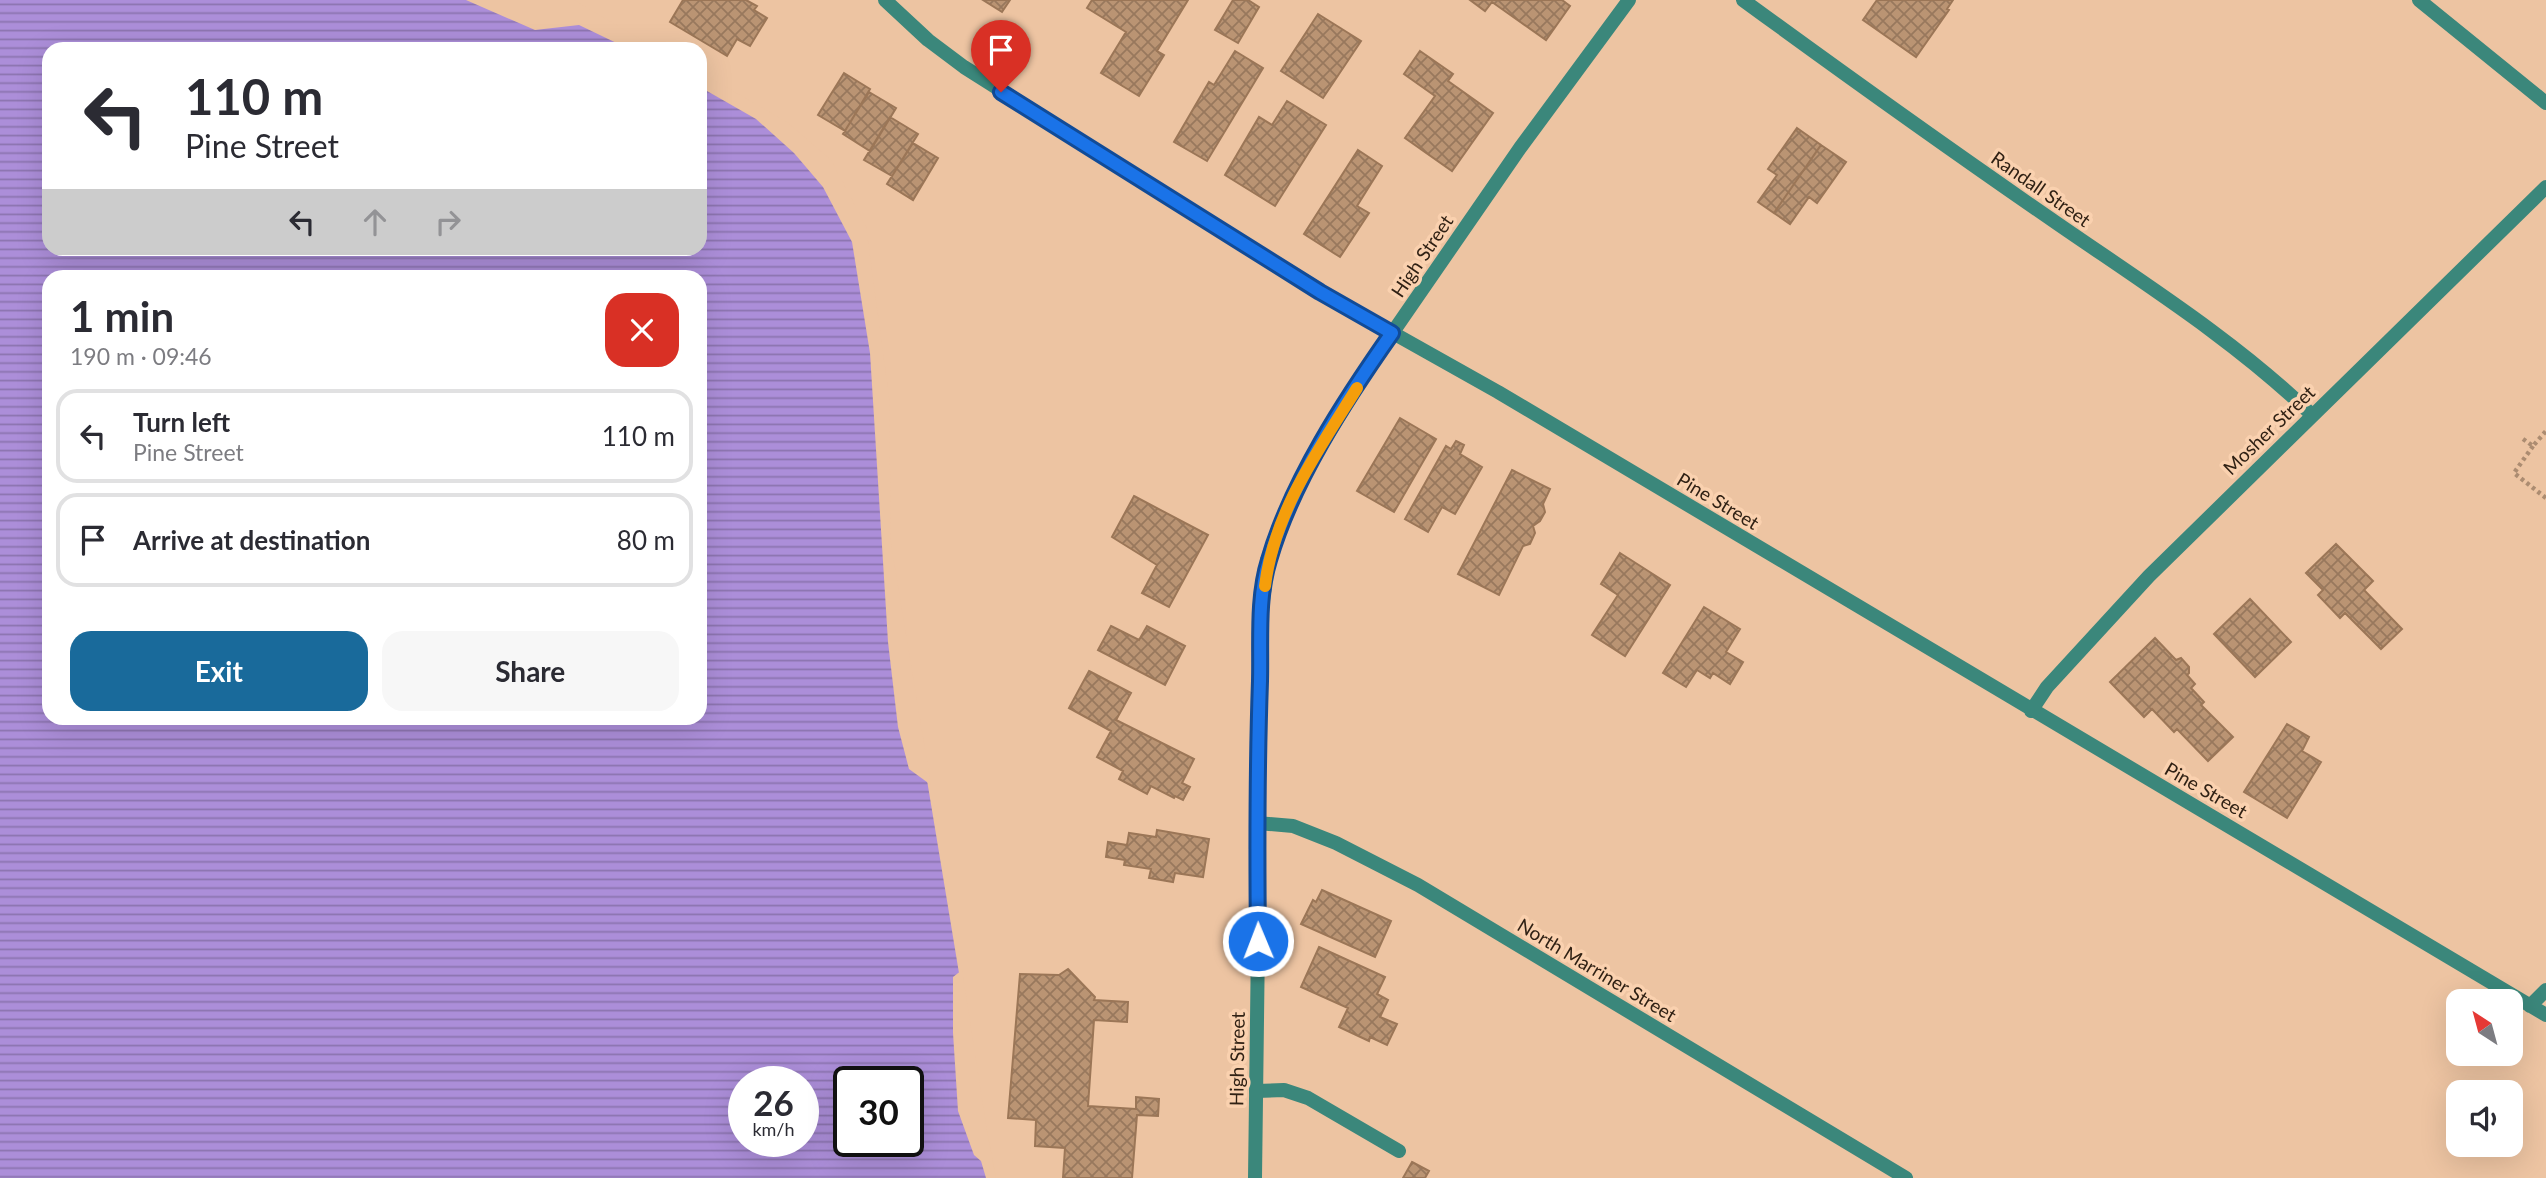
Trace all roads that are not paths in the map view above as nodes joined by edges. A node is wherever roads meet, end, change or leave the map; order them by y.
1 (885, 0) edge
2 (1629, 0) edge
3 (1743, 0) edge
4 (2418, 0) edge
5 (2546, 103) edge
6 (2546, 187) edge
7 (1392, 333) junction
8 (2312, 415) junction
9 (2031, 711) junction
10 (1257, 822) junction
11 (2546, 990) edge
12 (2530, 1006) junction
13 (2546, 1015) edge
14 (1256, 1091) junction
15 (1399, 1151) dead end
16 (1255, 1178) edge
17 (1906, 1178) edge

1 - 7 street, Pine Street
2 - 7 street, High Street
3 - 8 street, Randall Street
4 - 5 street
6 - 8 street, Mosher Street
7 - 9 street, Pine Street
7 - 10 street, High Street
8 - 9 street, Mosher Street
9 - 12 street, Pine Street
10 - 14 street, High Street
10 - 17 street, North Marriner Street
11 - 12 street
12 - 13 street, Pine Street
14 - 15 street
14 - 16 street, High Street

